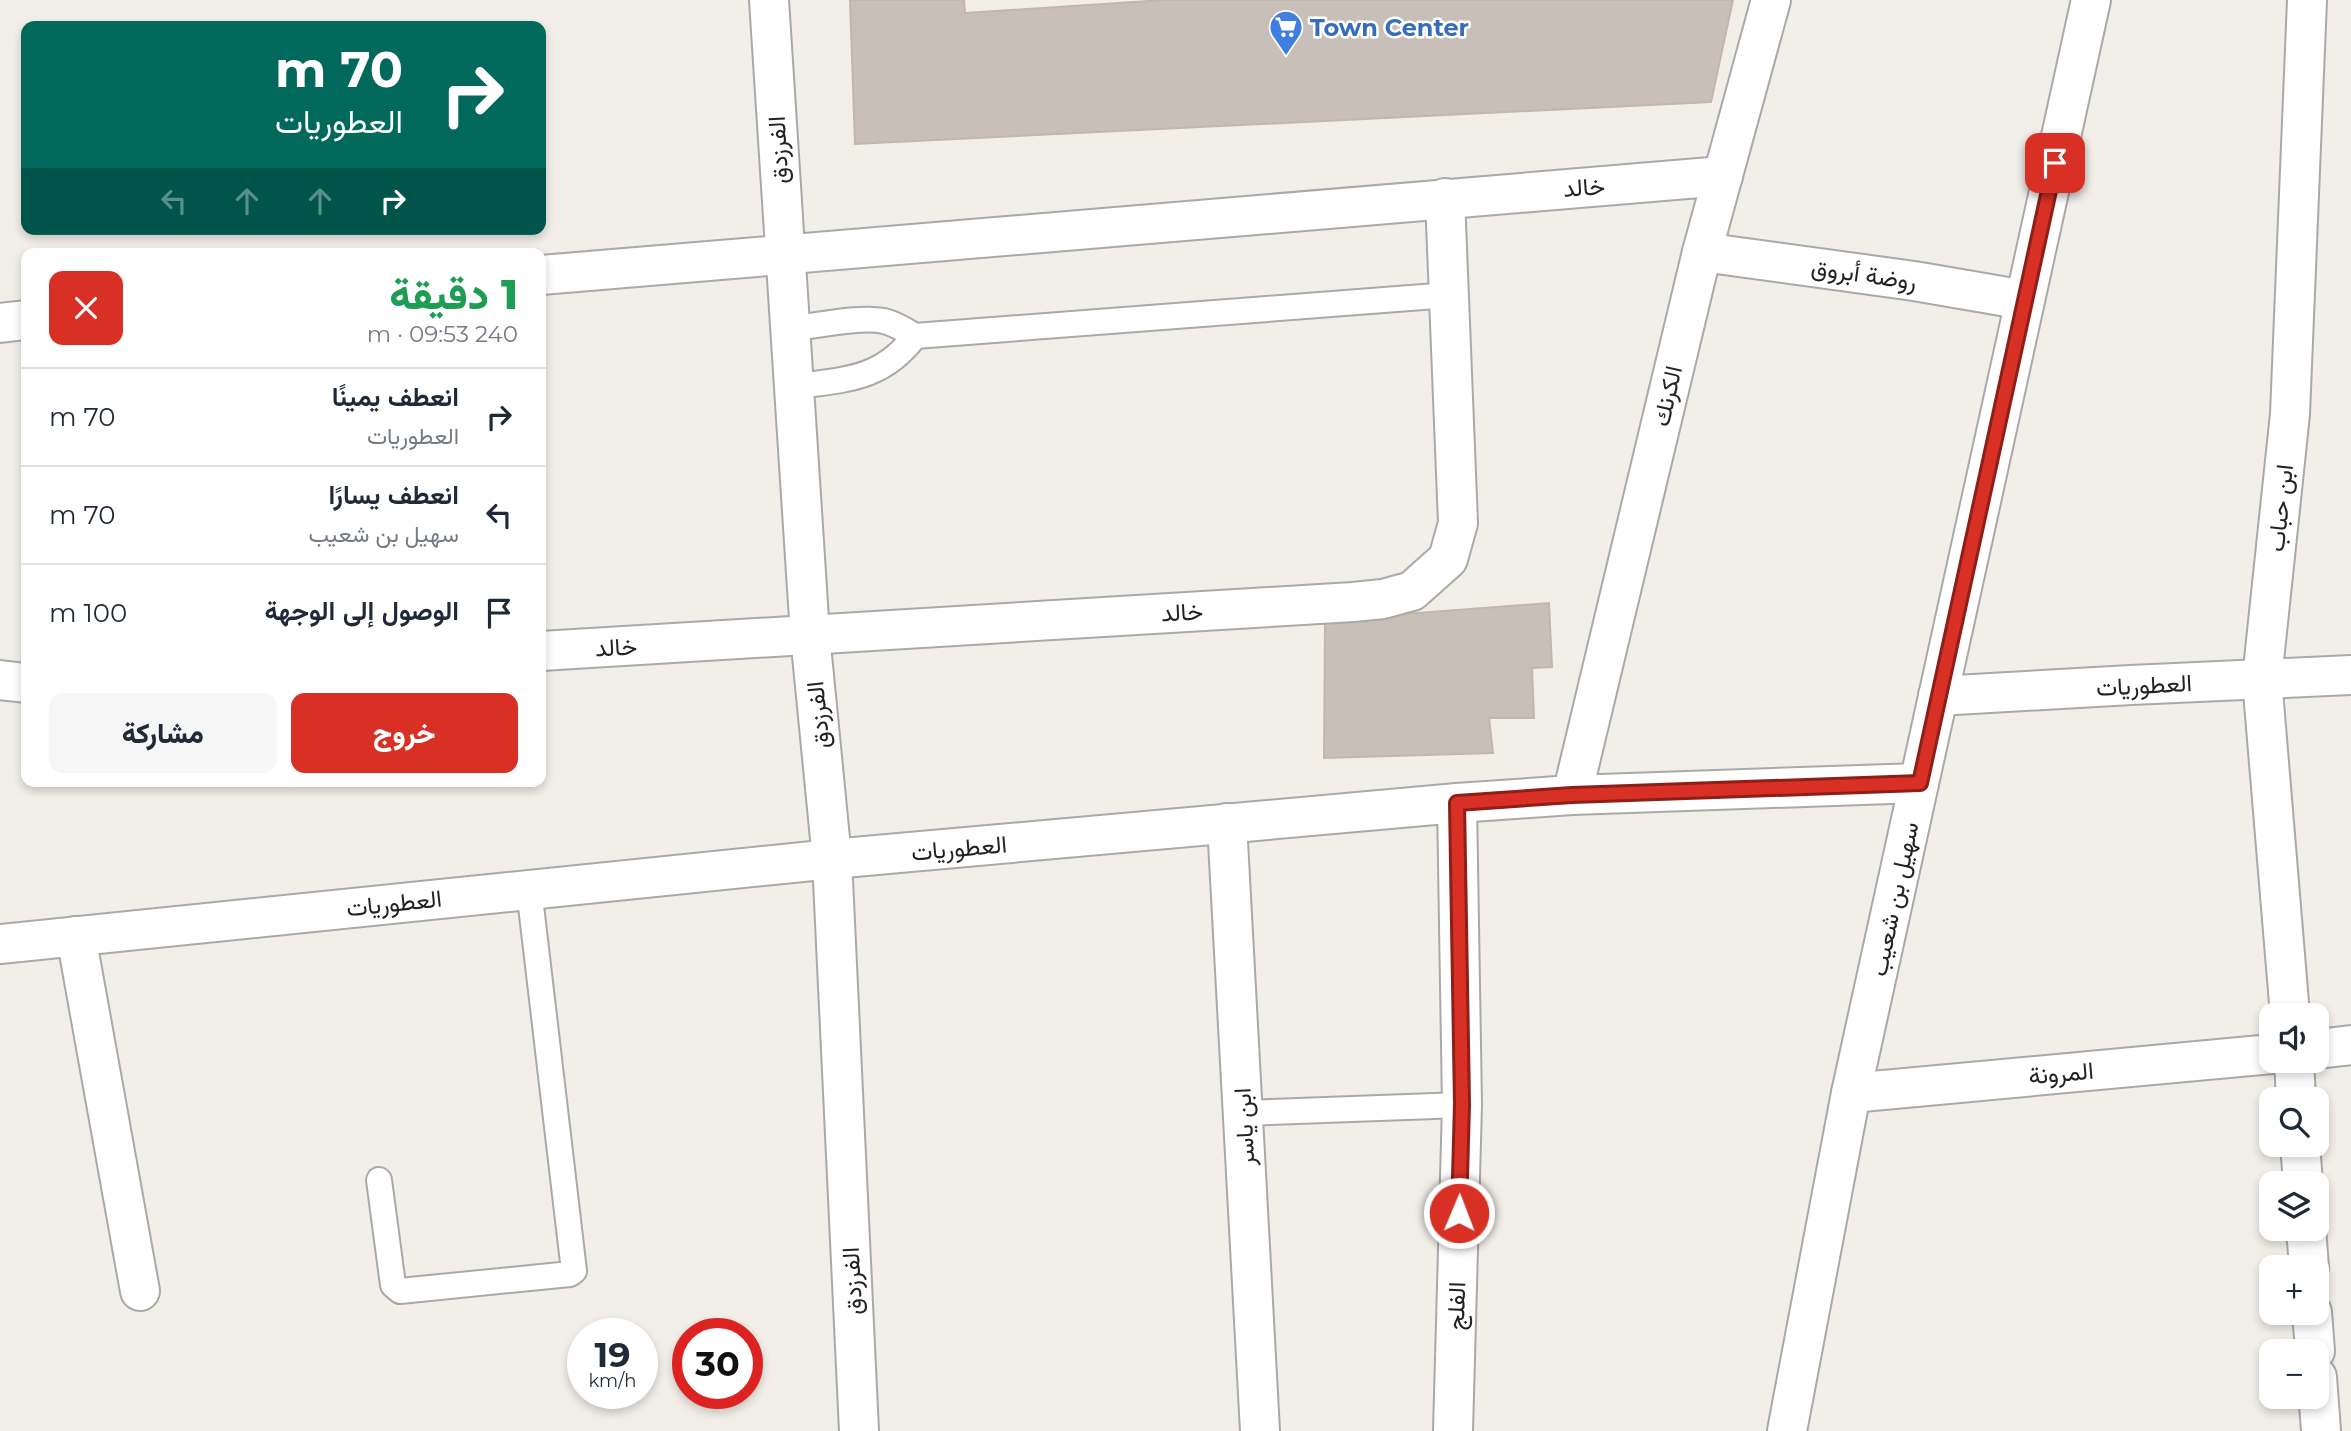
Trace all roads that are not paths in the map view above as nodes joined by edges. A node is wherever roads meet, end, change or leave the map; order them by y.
1 (769, 0) edge
2 (1771, 0) edge
3 (2091, 0) edge
4 (2307, 0) edge
5 (1724, 176) junction
6 (1445, 198) junction
7 (1702, 252) junction
8 (784, 254) junction
9 (546, 275) edge
10 (1448, 295) junction
11 (2025, 300) junction
12 (21, 321) edge
13 (0, 323) edge
14 (789, 328) junction
15 (915, 336) junction
16 (793, 387) junction
17 (810, 635) junction
18 (546, 651) edge
19 (2351, 675) edge
20 (2262, 679) junction
21 (0, 680) edge
22 (21, 682) edge
23 (1938, 696) junction
24 (1920, 783) junction
25 (1572, 795) junction
26 (1457, 803) junction
27 (1227, 823) junction
28 (832, 859) junction
29 (529, 889) junction
30 (76, 936) junction
31 (0, 944) edge
32 (2289, 1003) edge
33 (2351, 1045) edge
34 (2329, 1048) edge
35 (2259, 1055) edge
36 (1851, 1093) junction
37 (1462, 1104) junction
38 (1243, 1113) junction
39 (379, 1180) dead end
40 (140, 1291) dead end
41 (2319, 1409) edge
42 (859, 1431) edge
43 (1260, 1431) edge
44 (1453, 1431) edge
45 (1787, 1431) edge
46 (2321, 1431) edge

1 - 8 street, الفرزدق
2 - 5 street, الكرنك
3 - 11 street, سهيل بن شعيب
4 - 20 street, ابن حباب
5 - 6 street, خالد
5 - 7 street, الكرنك
6 - 8 street, خالد
6 - 10 street, خالد
7 - 11 street, روضة أبروق
7 - 25 street, الكرنك
8 - 9 street, خالد
8 - 14 street, الفرزدق
10 - 15 lane
10 - 17 street, خالد
11 - 23 street, سهيل بن شعيب
12 - 13 street
14 - 15 lane
14 - 16 street, الفرزدق
15 - 16 lane
16 - 17 street, الفرزدق
17 - 18 street, خالد
17 - 28 street, الفرزدق
19 - 20 street, العطوريات
20 - 23 street, العطوريات
20 - 32 street, ابن حباب
21 - 22 street
23 - 24 street, سهيل بن شعيب
24 - 25 street, العطوريات
24 - 36 street, سهيل بن شعيب
25 - 26 street, العطوريات
26 - 27 street, العطوريات
26 - 37 street, الفلج
27 - 28 street, العطوريات
27 - 38 street, ابن ياسر
28 - 29 street, العطوريات
28 - 42 street, الفرزدق
29 - 30 street, العطوريات
29 - 39 lane
30 - 31 street, العطوريات
30 - 40 street
33 - 34 street
35 - 36 street, المرونة
36 - 45 street, سهيل بن شعيب
37 - 38 lane
37 - 44 street, الفلج
38 - 43 street, ابن ياسر
41 - 46 street

